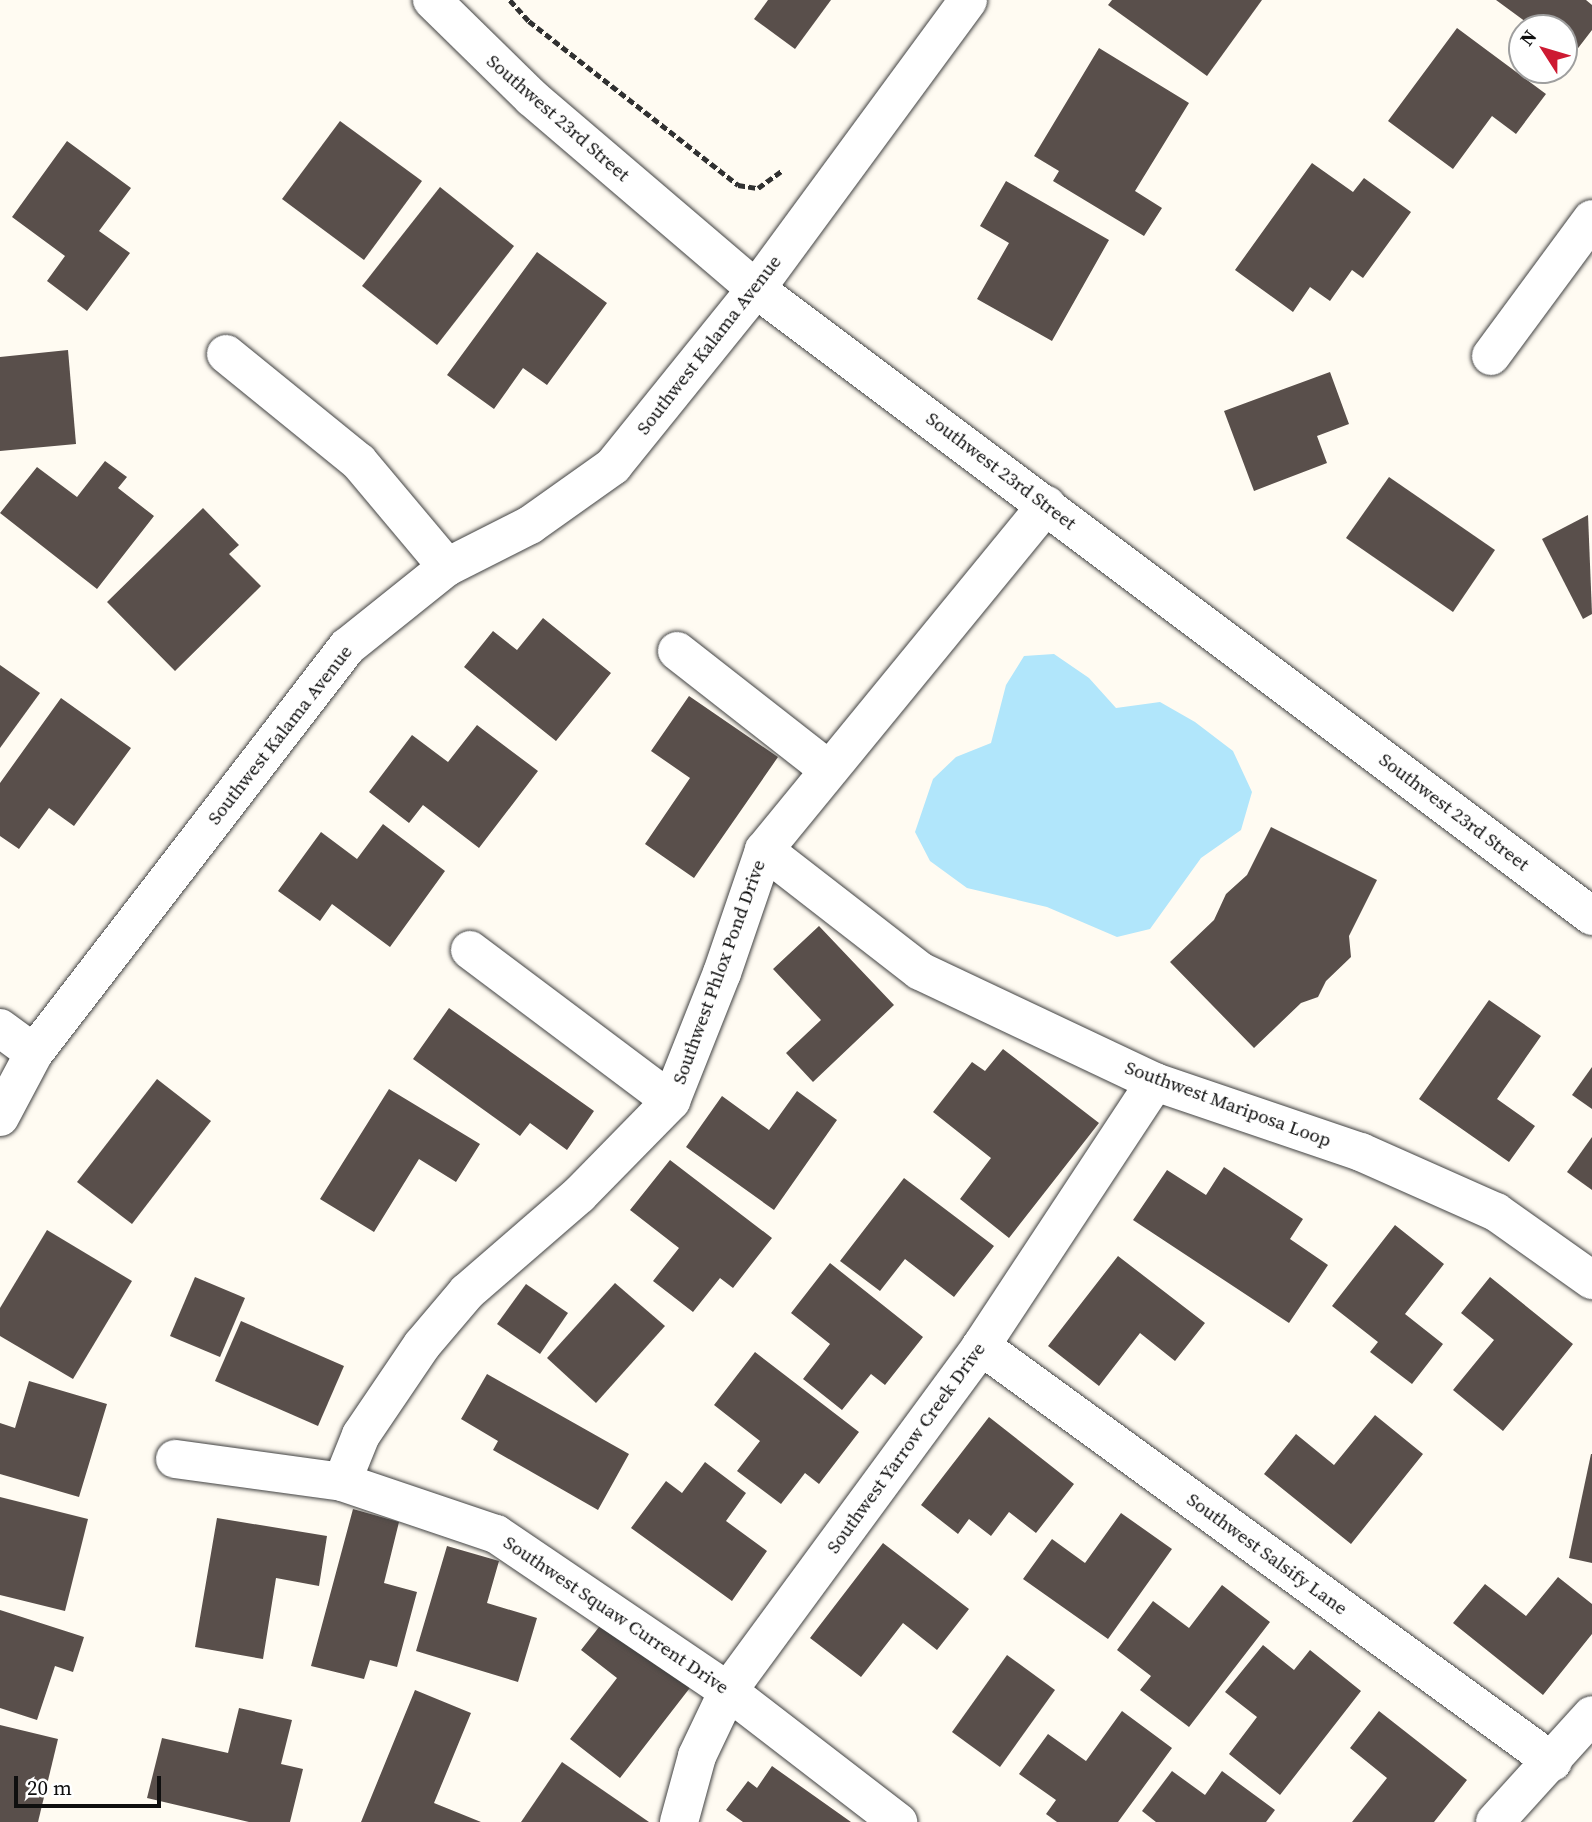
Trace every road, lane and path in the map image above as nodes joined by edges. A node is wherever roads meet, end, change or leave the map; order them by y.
1 (432, 0) edge
2 (510, 0) edge
3 (968, 0) edge
4 (792, 160) dead end
5 (1592, 219) edge
6 (756, 289) junction
7 (226, 354) dead end
8 (1491, 356) dead end
9 (1046, 505) junction
10 (447, 567) junction
11 (677, 651) dead end
12 (828, 769) junction
13 (764, 850) junction
14 (1592, 916) edge
15 (470, 950) dead end
16 (0, 1028) edge
17 (34, 1053) junction
18 (1155, 1082) junction
19 (671, 1101) junction
20 (0, 1117) edge
21 (1592, 1280) edge
22 (981, 1346) junction
23 (176, 1458) dead end
24 (342, 1482) junction
25 (728, 1691) junction
26 (1592, 1715) edge
27 (1553, 1762) junction
28 (679, 1822) edge
29 (898, 1822) edge
30 (1495, 1822) edge

1 - 6 street, Southwest 23rd Street
2 - 4 path
3 - 6 street, Southwest Kalama Avenue
5 - 8 street
6 - 9 street, Southwest 23rd Street
6 - 10 street, Southwest Kalama Avenue
7 - 10 street
9 - 12 street, Southwest Phlox Pond Drive
9 - 14 street, Southwest 23rd Street
10 - 17 street, Southwest Kalama Avenue
11 - 12 street
12 - 13 street, Southwest Phlox Pond Drive
13 - 18 street, Southwest Mariposa Loop
13 - 19 street, Southwest Phlox Pond Drive
15 - 19 street
16 - 17 street
17 - 20 street, Southwest Kalama Avenue
18 - 21 street, Southwest Mariposa Loop
18 - 22 street, Southwest Yarrow Creek Drive
19 - 24 street, Southwest Phlox Pond Drive
22 - 25 street, Southwest Yarrow Creek Drive
22 - 27 street, Southwest Salsify Lane
23 - 24 street, Southwest Squaw Current Drive
24 - 25 street, Southwest Squaw Current Drive
25 - 28 street, Southwest Yarrow Creek Drive
25 - 29 street, Southwest Squaw Current Drive
26 - 27 street
27 - 30 street

